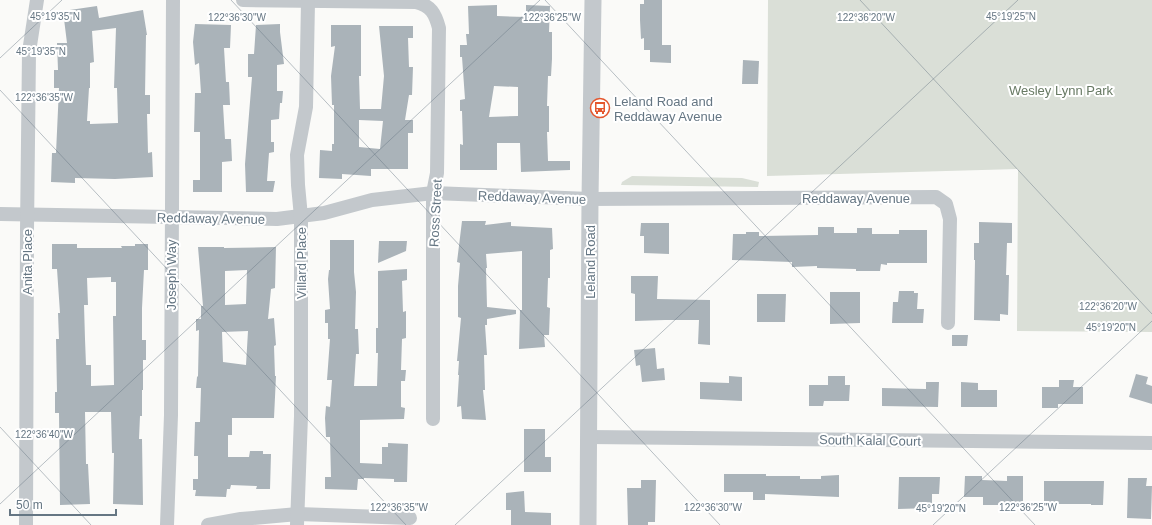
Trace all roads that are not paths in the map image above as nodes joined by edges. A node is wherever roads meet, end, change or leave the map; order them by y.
1 (37, 0) edge
2 (173, 0) edge
3 (243, 0) edge
4 (593, 0) edge
5 (308, 2) junction
6 (433, 193) junction
7 (590, 199) junction
8 (0, 214) edge
9 (27, 215) junction
10 (172, 217) junction
11 (301, 217) junction
12 (948, 323) dead end
13 (433, 419) dead end
14 (589, 437) junction
15 (1152, 443) edge
16 (410, 518) dead end
17 (297, 519) edge
18 (26, 525) edge
19 (167, 525) edge
20 (208, 525) edge
21 (588, 525) edge

1 - 9 street, Anita Place
2 - 10 street, Joseph Way
3 - 5 street
4 - 7 street, Leland Road
5 - 6 street, Ross Street
5 - 11 street, Villard Place
6 - 7 street, Reddaway Avenue
6 - 11 street, Reddaway Avenue
6 - 13 street, Ross Street
7 - 12 street, Reddaway Avenue
7 - 14 street, Leland Road
8 - 9 street, Reddaway Avenue
9 - 10 street, Reddaway Avenue
9 - 18 street, Anita Place
10 - 11 street, Reddaway Avenue
10 - 19 street, Joseph Way
11 - 17 street, Villard Place
14 - 15 street, South Kalal Court
14 - 21 street, Leland Road
16 - 17 street
17 - 20 street

